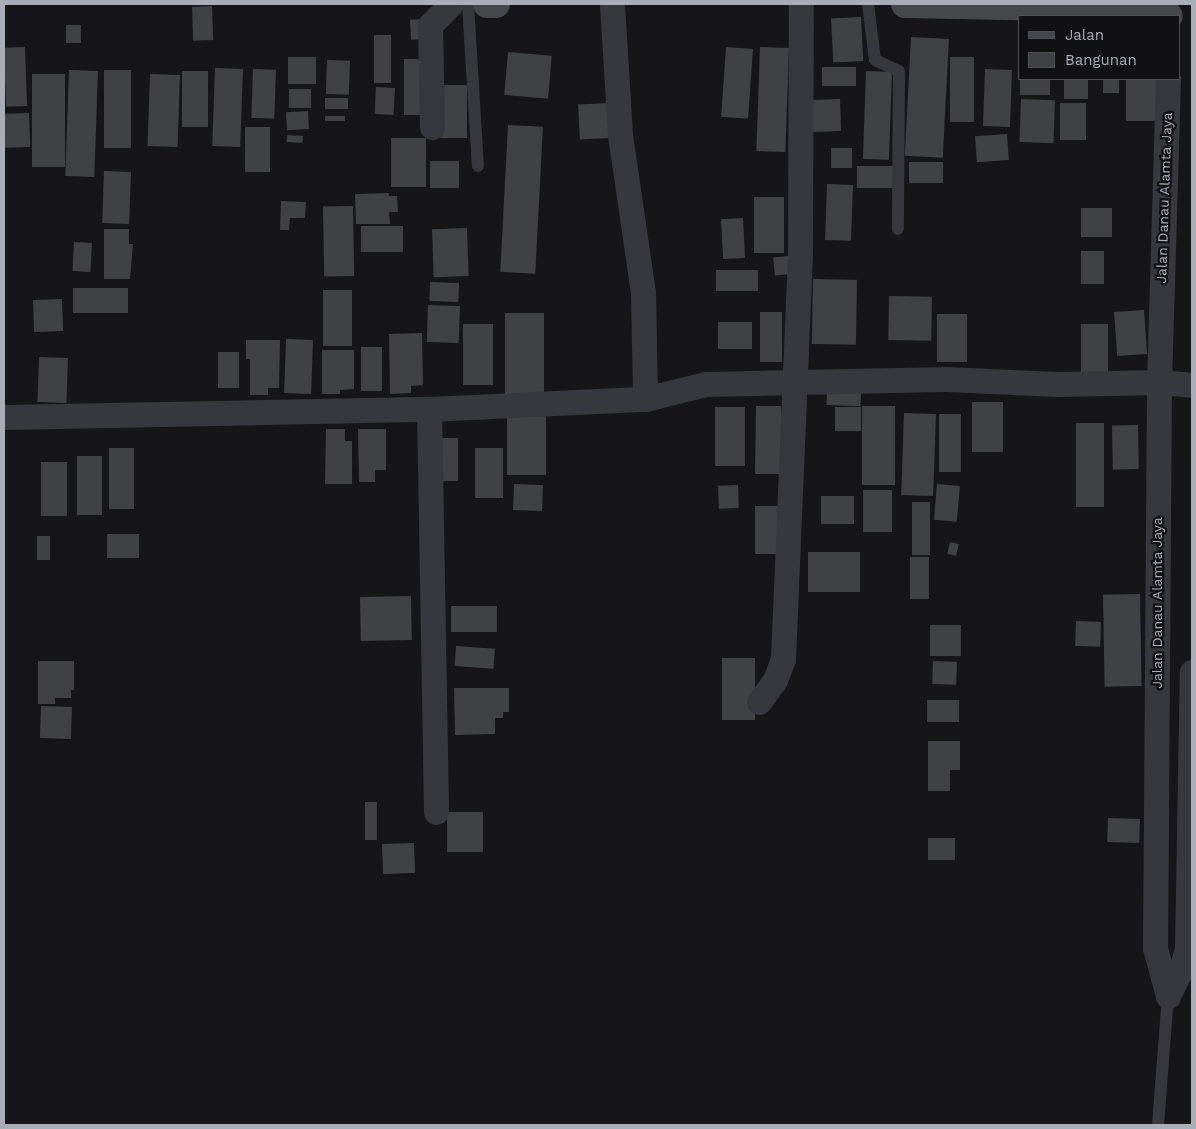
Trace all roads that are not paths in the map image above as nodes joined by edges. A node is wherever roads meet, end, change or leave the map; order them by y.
1 (451, 4) edge
2 (468, 4) edge
3 (487, 4) edge
4 (496, 4) edge
5 (612, 4) edge
6 (801, 4) edge
7 (868, 4) edge
8 (905, 4) edge
9 (910, 4) edge
10 (1061, 5) edge
11 (1159, 15) edge
12 (1168, 80) edge
13 (432, 127) dead end
14 (478, 166) dead end
15 (898, 229) dead end
16 (1159, 382) junction
17 (795, 384) junction
18 (1192, 385) edge
19 (645, 399) junction
20 (429, 409) junction
21 (4, 417) edge
22 (1192, 672) edge
23 (759, 702) dead end
24 (436, 812) dead end
25 (1168, 996) junction
26 (1158, 1125) edge

1 - 13 street
2 - 14 lane
3 - 4 main road
5 - 19 street
6 - 17 street
7 - 15 lane
8 - 9 main road
9 - 10 main road
10 - 11 main road
12 - 16 street, Jalan Danau Alamta Jaya
16 - 17 street
16 - 18 street
16 - 25 street, Jalan Danau Alamta Jaya
17 - 19 street
17 - 23 street
19 - 20 street
20 - 21 street
20 - 24 street
22 - 25 street
25 - 26 lane, Jalan Danau Alamta Jaya

